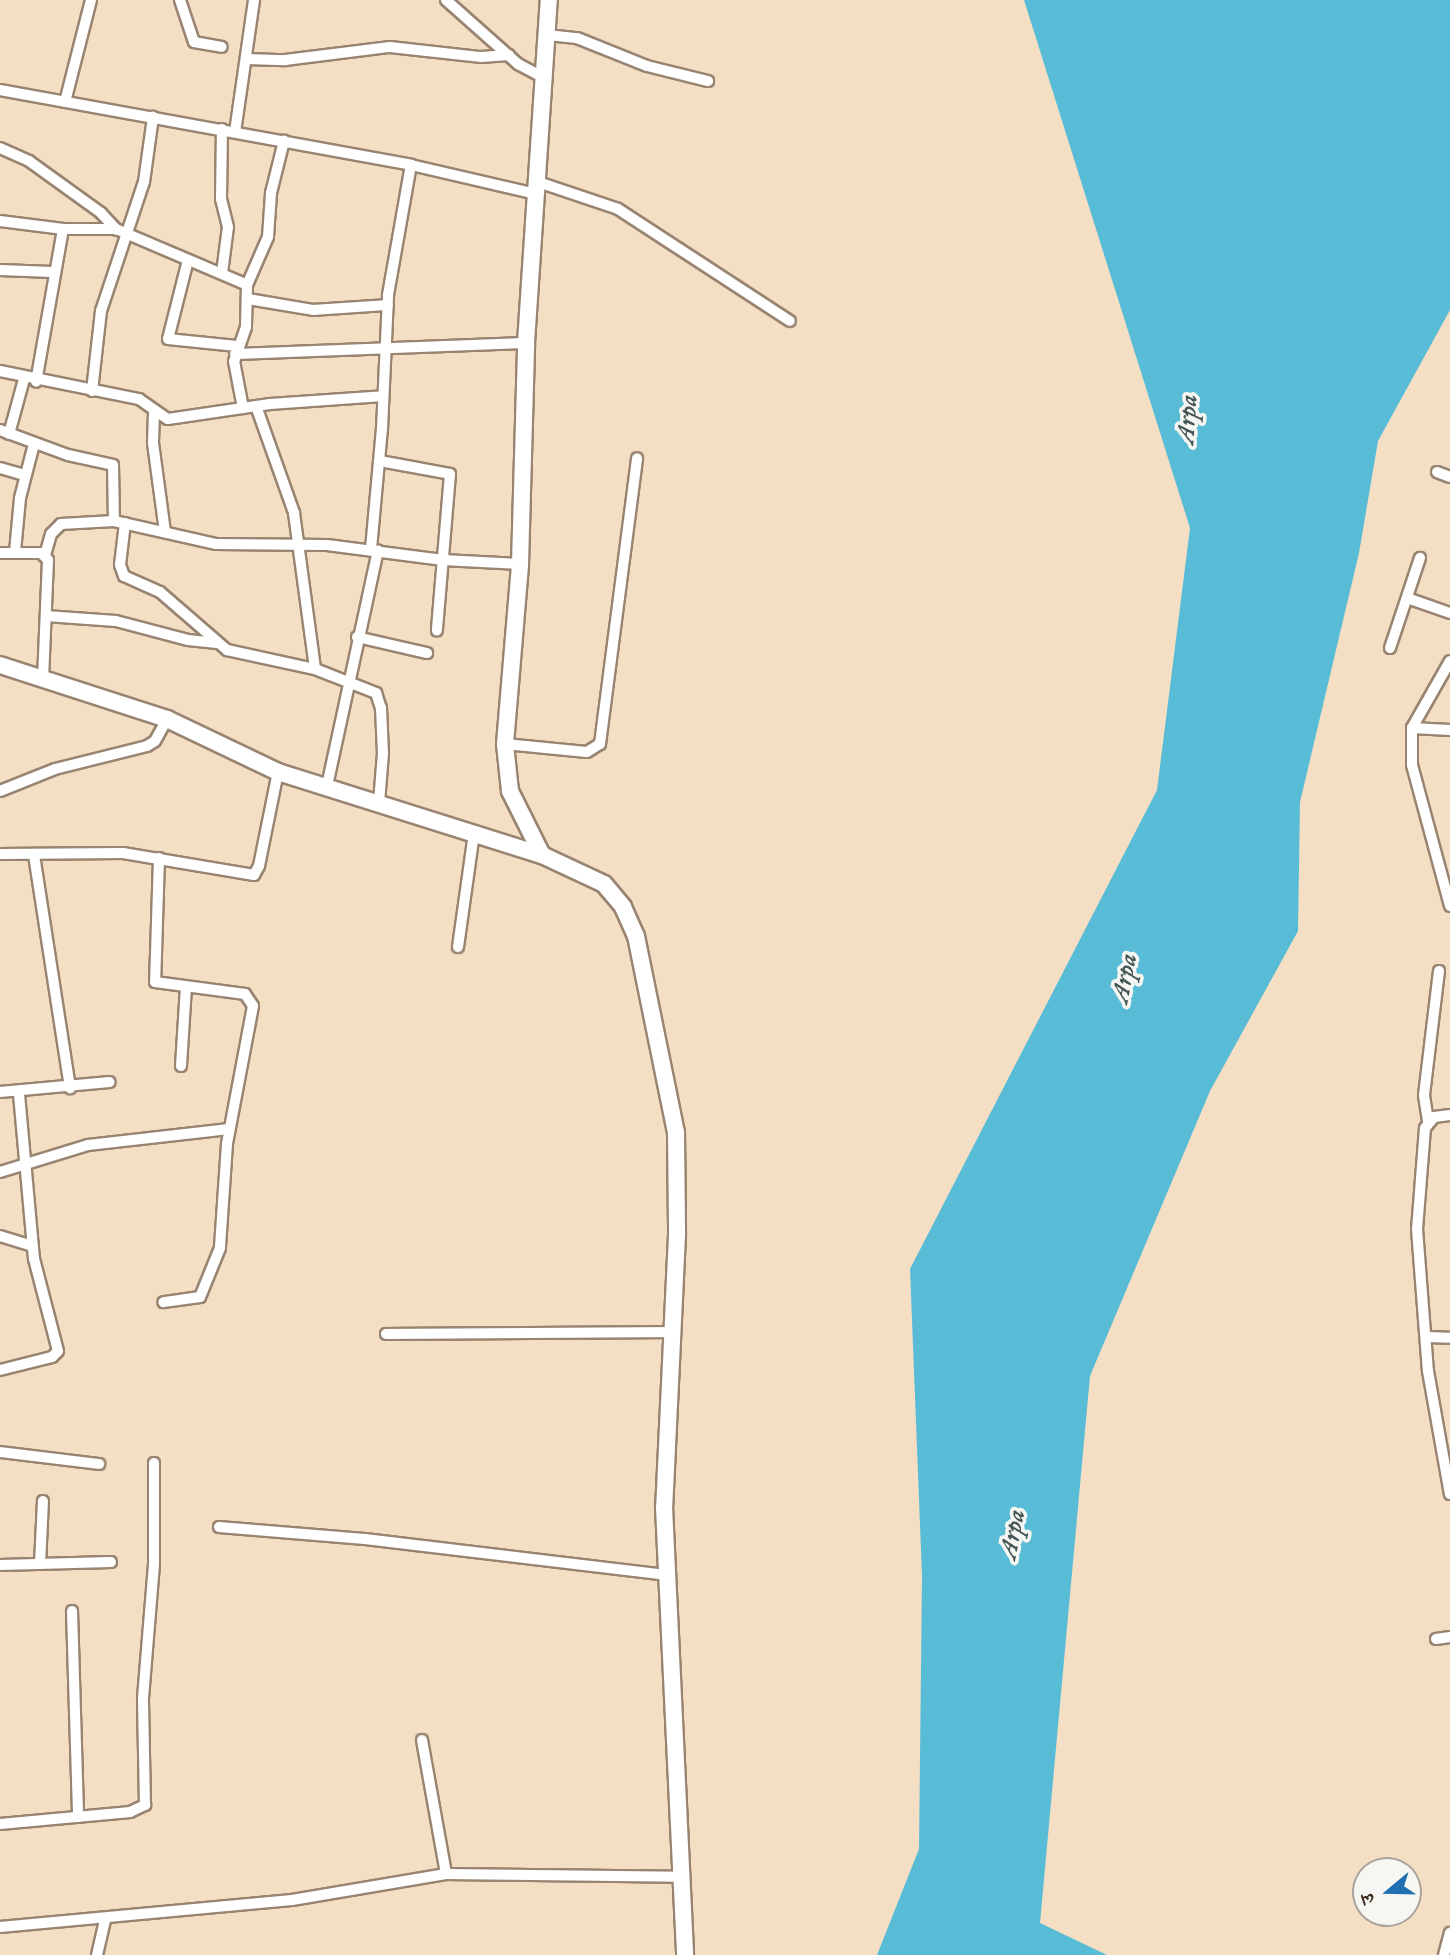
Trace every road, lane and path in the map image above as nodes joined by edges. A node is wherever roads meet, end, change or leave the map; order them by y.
1 (90, 0) edge
2 (180, 0) edge
3 (254, 0) edge
4 (446, 0) edge
5 (548, 0) edge
6 (547, 35) junction
7 (222, 47) dead end
8 (509, 55) junction
9 (247, 59) junction
10 (545, 79) junction
11 (708, 81) dead end
12 (0, 90) edge
13 (65, 102) junction
14 (153, 117) junction
15 (222, 130) junction
16 (235, 132) junction
17 (284, 141) junction
18 (0, 148) edge
19 (411, 165) junction
20 (538, 188) junction
21 (0, 221) edge
22 (63, 229) junction
23 (120, 236) junction
24 (188, 260) junction
25 (0, 270) edge
26 (52, 272) junction
27 (222, 273) junction
28 (247, 285) junction
29 (248, 299) junction
30 (388, 304) junction
31 (790, 321) dead end
32 (526, 343) junction
33 (386, 346) junction
34 (236, 350) junction
35 (0, 371) edge
36 (24, 379) junction
37 (36, 382) junction
38 (92, 391) junction
39 (383, 396) junction
40 (256, 406) junction
41 (243, 408) junction
42 (154, 413) junction
43 (5, 432) edge
44 (34, 444) junction
45 (638, 458) dead end
46 (380, 461) junction
47 (0, 468) edge
48 (1437, 471) dead end
49 (24, 475) junction
50 (1450, 477) edge
51 (119, 522) junction
52 (165, 532) junction
53 (300, 544) junction
54 (374, 549) junction
55 (15, 552) junction
56 (0, 553) edge
57 (45, 555) junction
58 (1420, 558) dead end
59 (443, 560) junction
60 (520, 564) junction
61 (1410, 598) junction
62 (1450, 613) edge
63 (46, 616) junction
64 (437, 630) dead end
65 (357, 636) junction
66 (217, 643) junction
67 (1390, 648) dead end
68 (428, 653) dead end
69 (1450, 661) edge
70 (0, 665) edge
71 (315, 670) junction
72 (43, 679) junction
73 (350, 683) junction
74 (167, 719) junction
75 (1412, 728) junction
76 (1450, 730) edge
77 (505, 744) junction
78 (278, 772) junction
79 (327, 786) junction
80 (0, 791) edge
81 (379, 803) junction
82 (474, 833) junction
83 (0, 854) edge
84 (34, 855) junction
85 (542, 855) junction
86 (159, 858) junction
87 (1450, 906) edge
88 (458, 947) dead end
89 (1439, 971) dead end
90 (186, 987) junction
91 (181, 1066) dead end
92 (110, 1083) dead end
93 (70, 1088) junction
94 (0, 1092) edge
95 (19, 1093) junction
96 (1450, 1115) edge
97 (1428, 1121) junction
98 (229, 1129) junction
99 (26, 1165) junction
100 (0, 1172) edge
101 (0, 1236) edge
102 (32, 1247) junction
103 (163, 1302) dead end
104 (673, 1332) junction
105 (386, 1334) dead end
106 (1426, 1337) junction
107 (1450, 1338) edge
108 (0, 1370) edge
109 (0, 1452) edge
110 (154, 1463) dead end
111 (99, 1464) dead end
112 (1448, 1477) edge
113 (1450, 1494) edge
114 (43, 1501) dead end
115 (219, 1527) dead end
116 (111, 1562) dead end
117 (40, 1564) junction
118 (0, 1565) edge
119 (666, 1575) junction
120 (72, 1611) dead end
121 (1450, 1637) edge
122 (1436, 1639) dead end
123 (422, 1740) dead end
124 (78, 1817) junction
125 (0, 1824) edge
126 (446, 1874) junction
127 (680, 1877) junction
128 (105, 1920) junction
129 (0, 1927) edge
130 (1450, 1933) edge
131 (97, 1955) edge
132 (685, 1955) edge
133 (1444, 1955) edge

1 - 13 street
2 - 7 street
3 - 9 street
4 - 8 street
5 - 6 street
6 - 10 street
6 - 11 street
8 - 9 street
8 - 10 street
9 - 16 street
10 - 20 street
12 - 13 street
13 - 14 street
14 - 15 street
14 - 23 street
15 - 16 street
15 - 27 street
16 - 17 street
17 - 19 street
17 - 28 street
18 - 23 street
19 - 20 street
19 - 30 street
20 - 31 street
20 - 32 street
21 - 22 street
22 - 23 street
22 - 26 street
23 - 24 street
23 - 38 street
24 - 27 street
24 - 34 street
25 - 26 street
26 - 37 street
27 - 28 street
28 - 29 street
29 - 30 street
29 - 34 street
30 - 33 street
32 - 33 street
32 - 60 street
33 - 34 street
33 - 39 street
34 - 41 street
35 - 36 street
36 - 37 street
36 - 43 street
37 - 38 street
38 - 42 street
39 - 40 street
39 - 46 street
40 - 41 street
40 - 53 street
41 - 42 street
42 - 52 street
43 - 44 street
44 - 49 street
44 - 51 street
45 - 77 street
46 - 54 street
46 - 59 street
47 - 49 street
48 - 50 street
49 - 55 street
51 - 52 street
51 - 57 street
51 - 66 street
52 - 53 street
53 - 54 street
53 - 71 street
54 - 59 street
54 - 65 street
55 - 56 street
55 - 57 street
57 - 63 street
58 - 61 street
59 - 60 street
59 - 64 street
60 - 77 street
61 - 62 street
61 - 67 street
63 - 66 street
63 - 72 street
65 - 68 street
65 - 73 street
66 - 71 street
69 - 75 street
70 - 72 street
71 - 73 street
72 - 74 street
73 - 79 street
73 - 81 street
74 - 78 street
74 - 80 street
75 - 76 street
75 - 87 street
77 - 85 street
78 - 79 street
78 - 86 street
79 - 81 street
81 - 82 street
82 - 85 street
82 - 88 street
83 - 84 street
84 - 86 street
84 - 93 street
85 - 104 street
86 - 90 street
89 - 97 street
90 - 91 street
90 - 98 street
92 - 93 street
93 - 95 street
94 - 95 street
95 - 99 street
96 - 97 street
97 - 106 street
98 - 99 street
98 - 103 street
99 - 100 street
99 - 102 street
101 - 102 street
102 - 108 street
104 - 105 street
104 - 119 street
106 - 107 street
106 - 112 street
109 - 111 street
110 - 124 street
112 - 113 street
114 - 117 street
115 - 119 street
116 - 117 street
117 - 118 street
119 - 127 street
120 - 124 street
121 - 122 street
123 - 126 street
124 - 125 street
126 - 127 street
126 - 128 street
127 - 132 street
128 - 129 street
128 - 131 street
130 - 133 street

